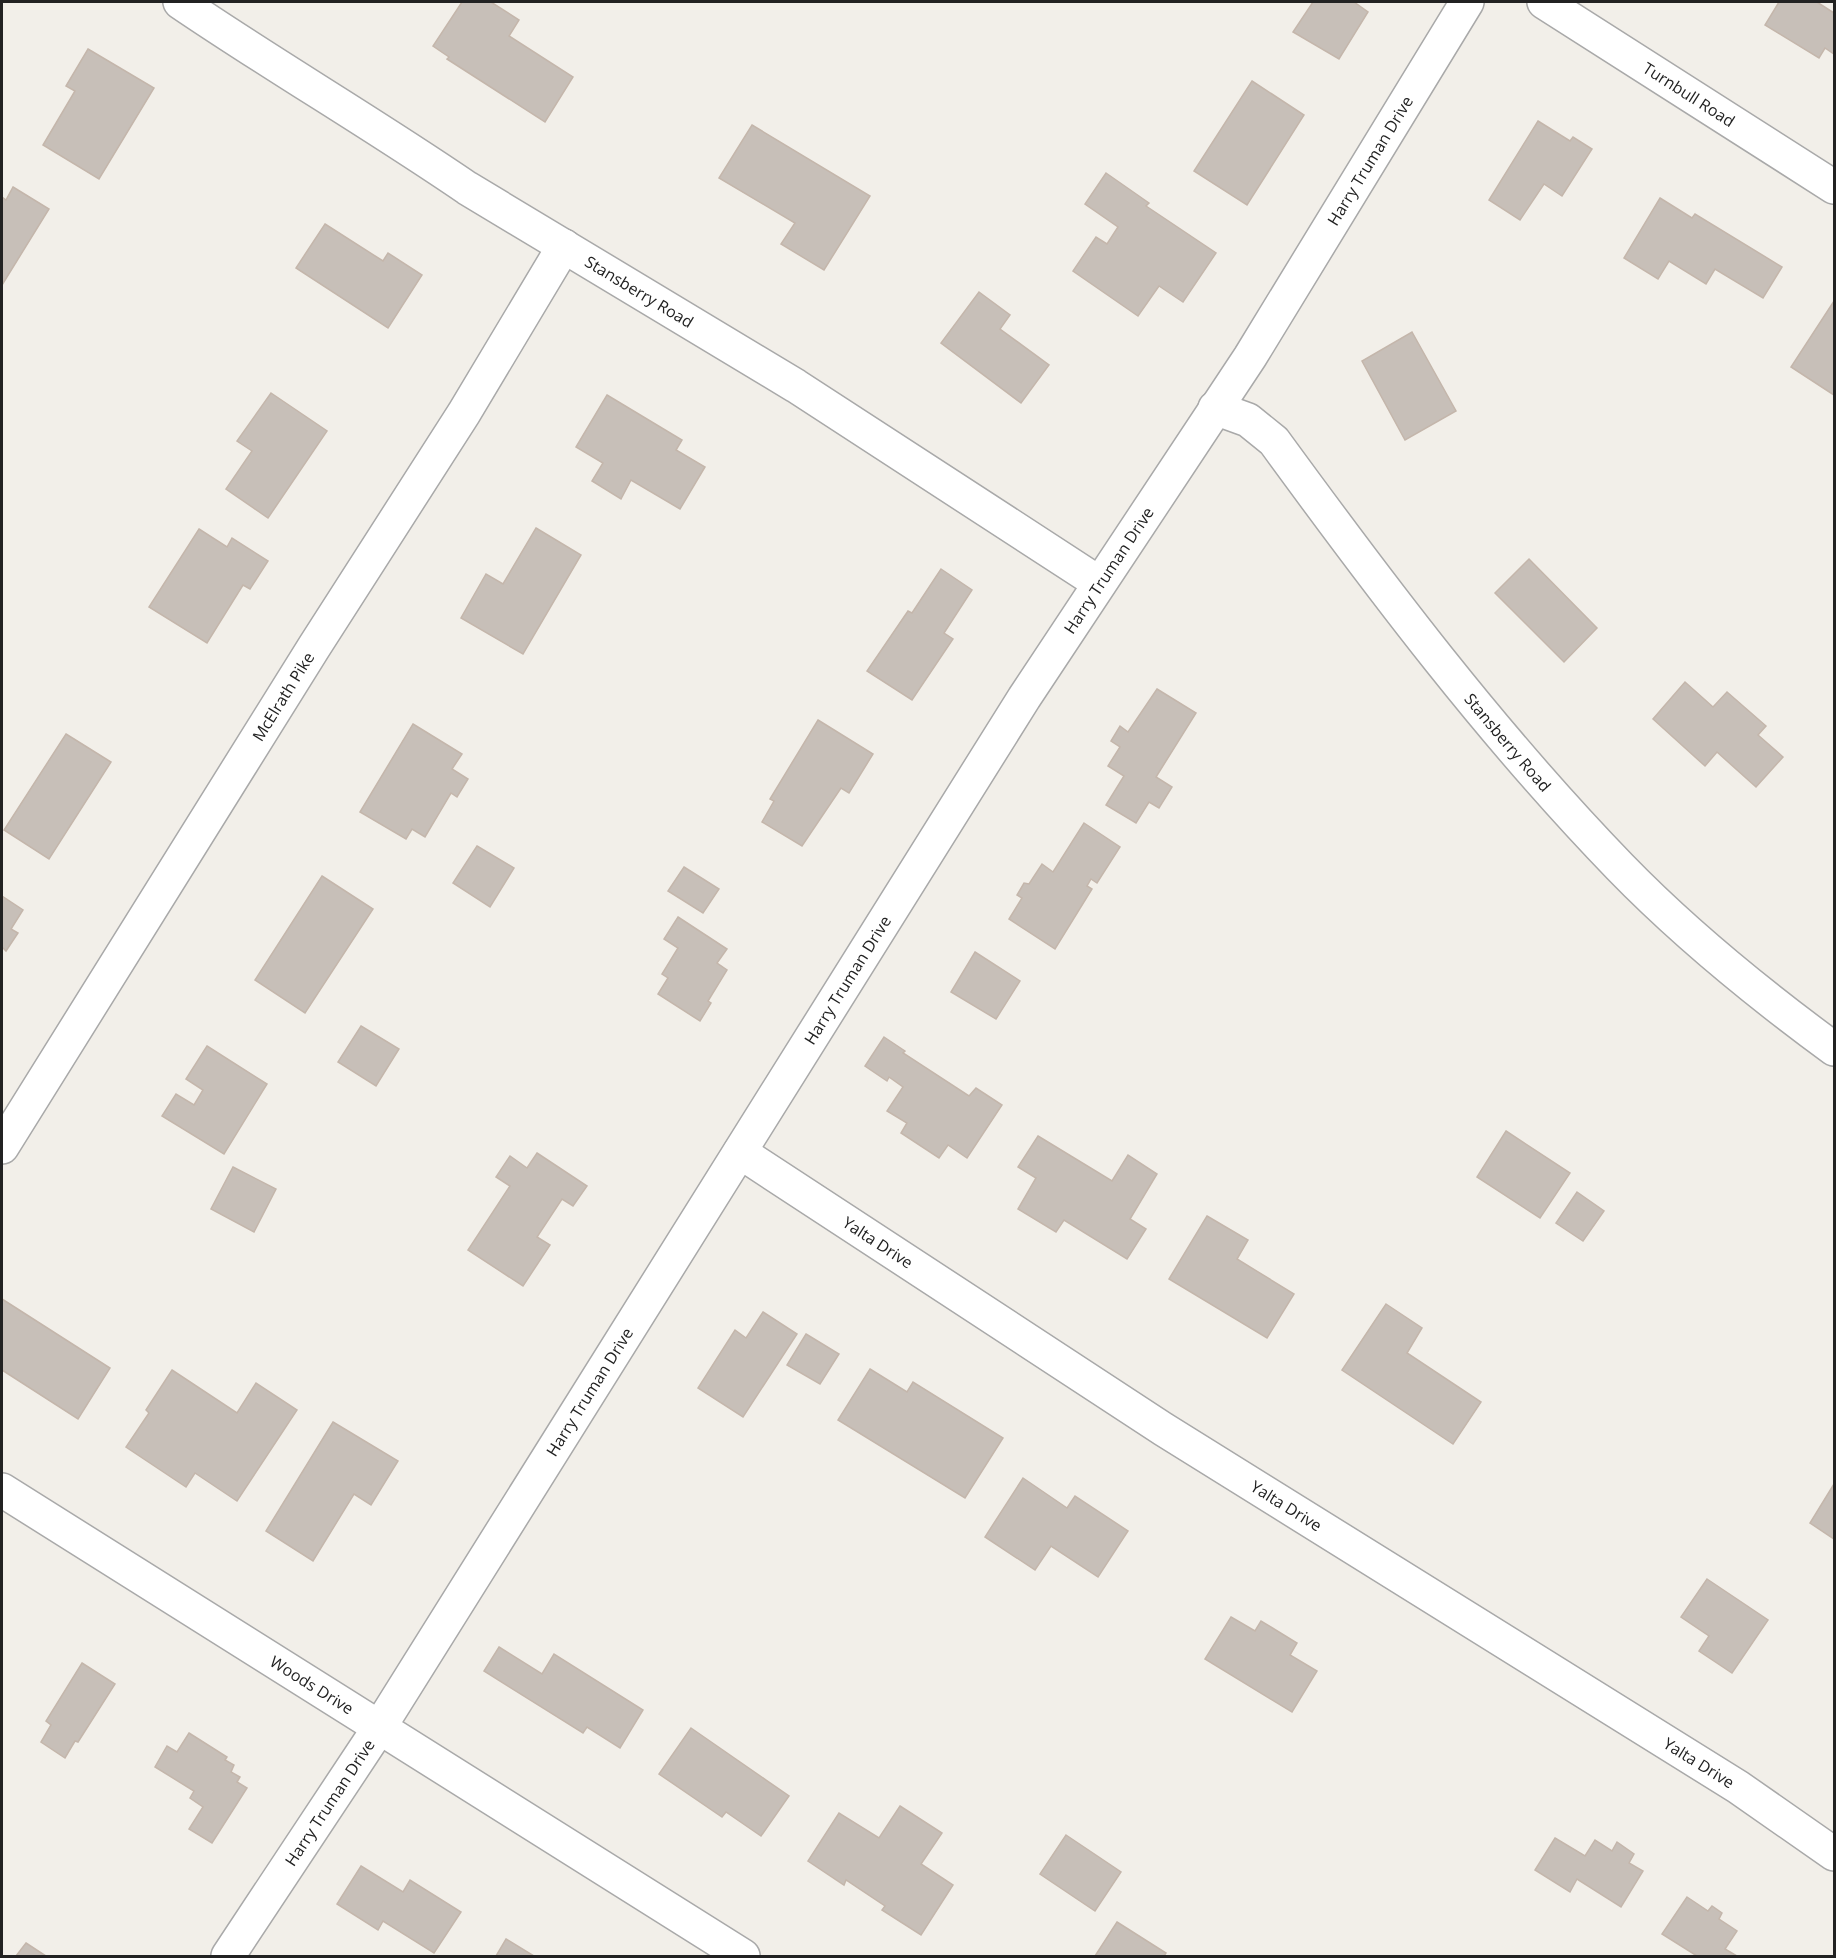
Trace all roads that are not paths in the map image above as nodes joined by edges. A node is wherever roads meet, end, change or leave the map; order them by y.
1 (180, 2) edge
2 (1467, 2) edge
3 (1544, 2) edge
4 (1834, 187) edge
5 (564, 246) junction
6 (1215, 408) junction
7 (1099, 583) junction
8 (1834, 1049) edge
9 (2, 1147) edge
10 (740, 1152) junction
11 (2, 1490) edge
12 (379, 1728) junction
13 (1834, 1854) edge
14 (228, 1956) edge
15 (743, 1956) edge

1 - 5 street, Stansberry Road
2 - 6 street, Harry Truman Drive
3 - 4 street, Turnbull Road
5 - 7 street, Stansberry Road
5 - 9 street, McElrath Pike
6 - 7 street, Harry Truman Drive
6 - 8 street, Stansberry Road
7 - 10 street, Harry Truman Drive
10 - 12 street, Harry Truman Drive
10 - 13 street, Yalta Drive
11 - 12 street, Woods Drive
12 - 14 street, Harry Truman Drive
12 - 15 street, Woods Drive

